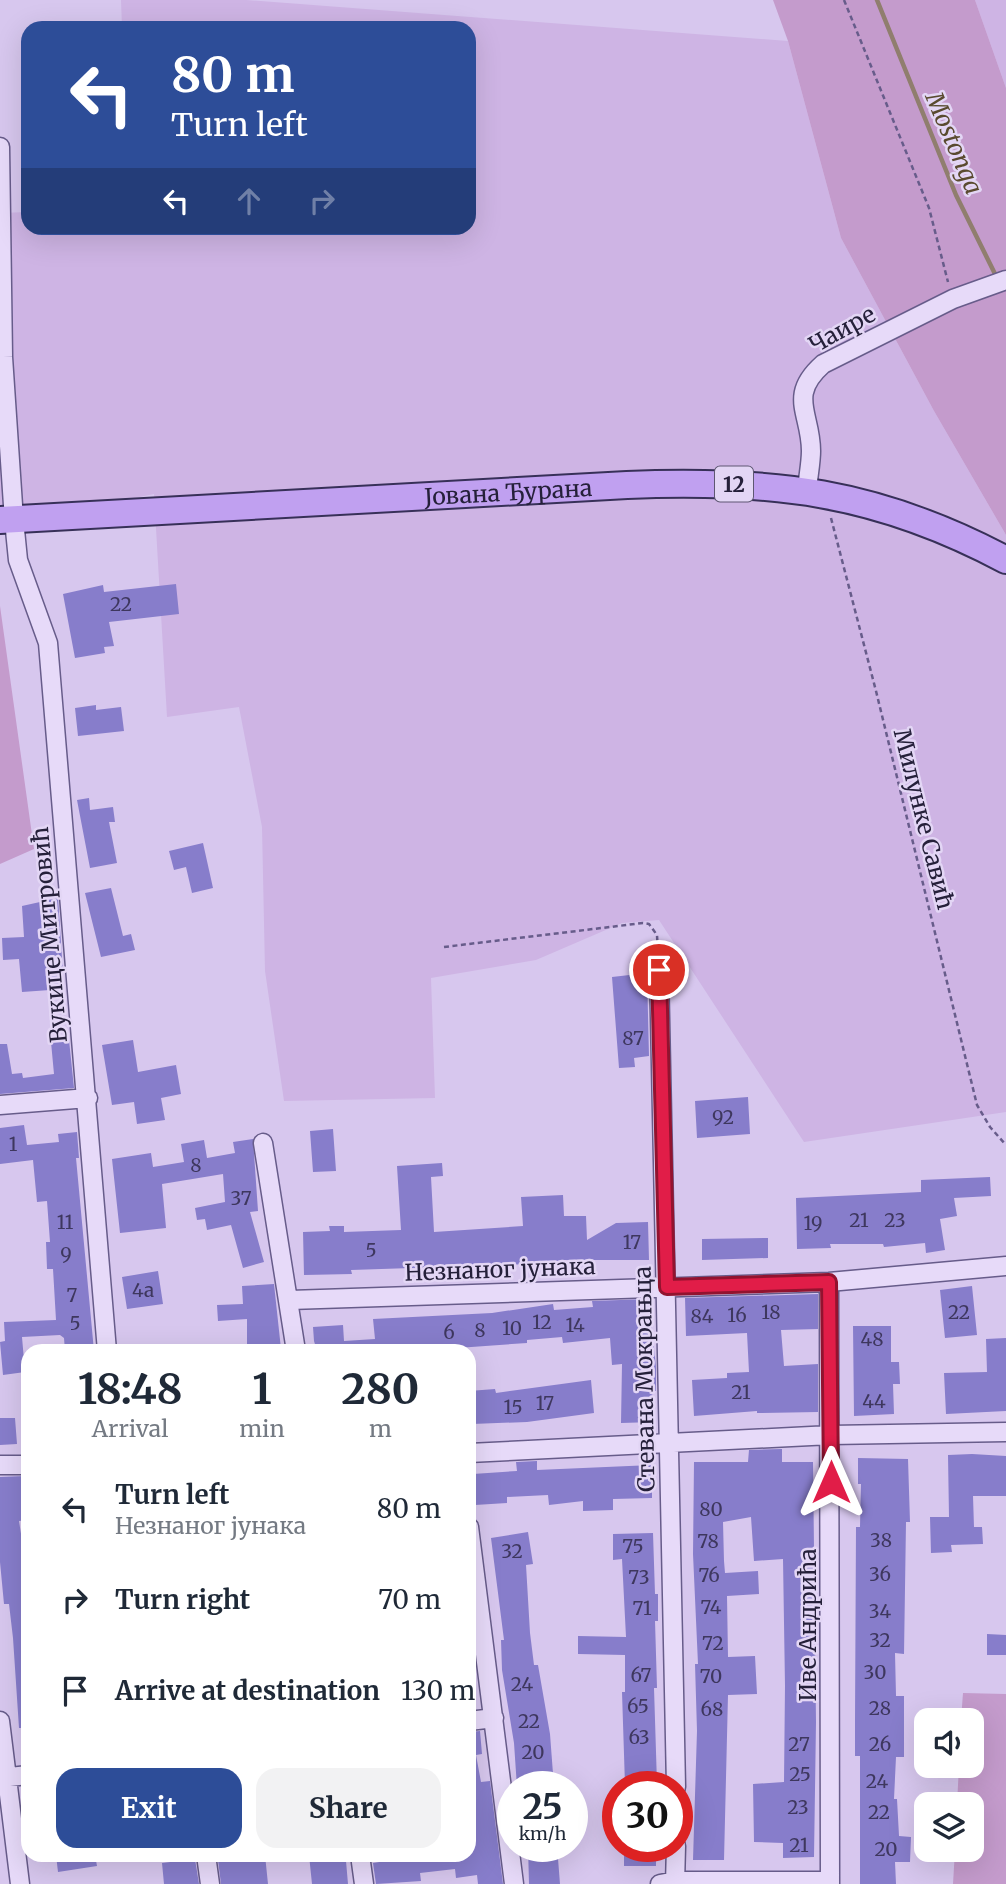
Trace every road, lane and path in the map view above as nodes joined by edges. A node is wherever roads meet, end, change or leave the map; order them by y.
1 (845, 0) edge
2 (0, 147) edge
3 (1006, 280) edge
4 (956, 297) junction
5 (816, 491) junction
6 (7, 520) edge
7 (1006, 559) edge
8 (444, 947) dead end
9 (659, 970) joint
10 (88, 1098) junction
11 (0, 1105) edge
12 (263, 1143) dead end
13 (1006, 1145) edge
14 (1006, 1266) edge
15 (829, 1282) junction
16 (667, 1287) junction
17 (289, 1300) junction
18 (106, 1344) edge
19 (295, 1344) edge
20 (1006, 1432) edge
21 (831, 1435) junction
22 (670, 1442) junction
23 (476, 1453) edge
24 (0, 1465) edge
25 (21, 1465) edge
26 (476, 1580) edge
27 (494, 1718) junction
28 (476, 1720) edge
29 (0, 1721) edge
30 (676, 1771) edge
31 (21, 1776) edge
32 (3, 1777) edge
33 (207, 1862) edge
34 (361, 1862) edge
35 (673, 1862) edge
36 (670, 1883) edge
37 (830, 1883) edge
38 (20, 1884) edge
39 (210, 1884) edge
40 (364, 1884) edge
41 (514, 1884) edge

1 - 4 path
2 - 6 street, Вукице Митровић
3 - 4 street, Чаире
4 - 5 street, Чаире
5 - 6 main road, Јована Ђурана / 12
5 - 7 main road, Јована Ђурана / 12
5 - 13 path, Милунке Савић
6 - 10 street, Вукице Митровић
8 - 9 path
9 - 16 street, Стевана Мокрањца
10 - 11 street
10 - 18 street, Вукице Митровић
12 - 17 street
14 - 15 street, Незнаног јунака
15 - 16 street, Незнаног јунака
15 - 21 street, Иве Андрића
16 - 17 street, Незнаног јунака
16 - 22 street, Стевана Мокрањца
17 - 19 street
20 - 21 street
21 - 22 street
21 - 37 street, Иве Андрића
22 - 23 street
22 - 30 street, Стевана Мокрањца
24 - 25 street
26 - 27 street
27 - 28 street
27 - 41 street
29 - 32 street
31 - 32 street
32 - 38 street
33 - 39 street
34 - 40 street
35 - 36 street
36 - 37 street

